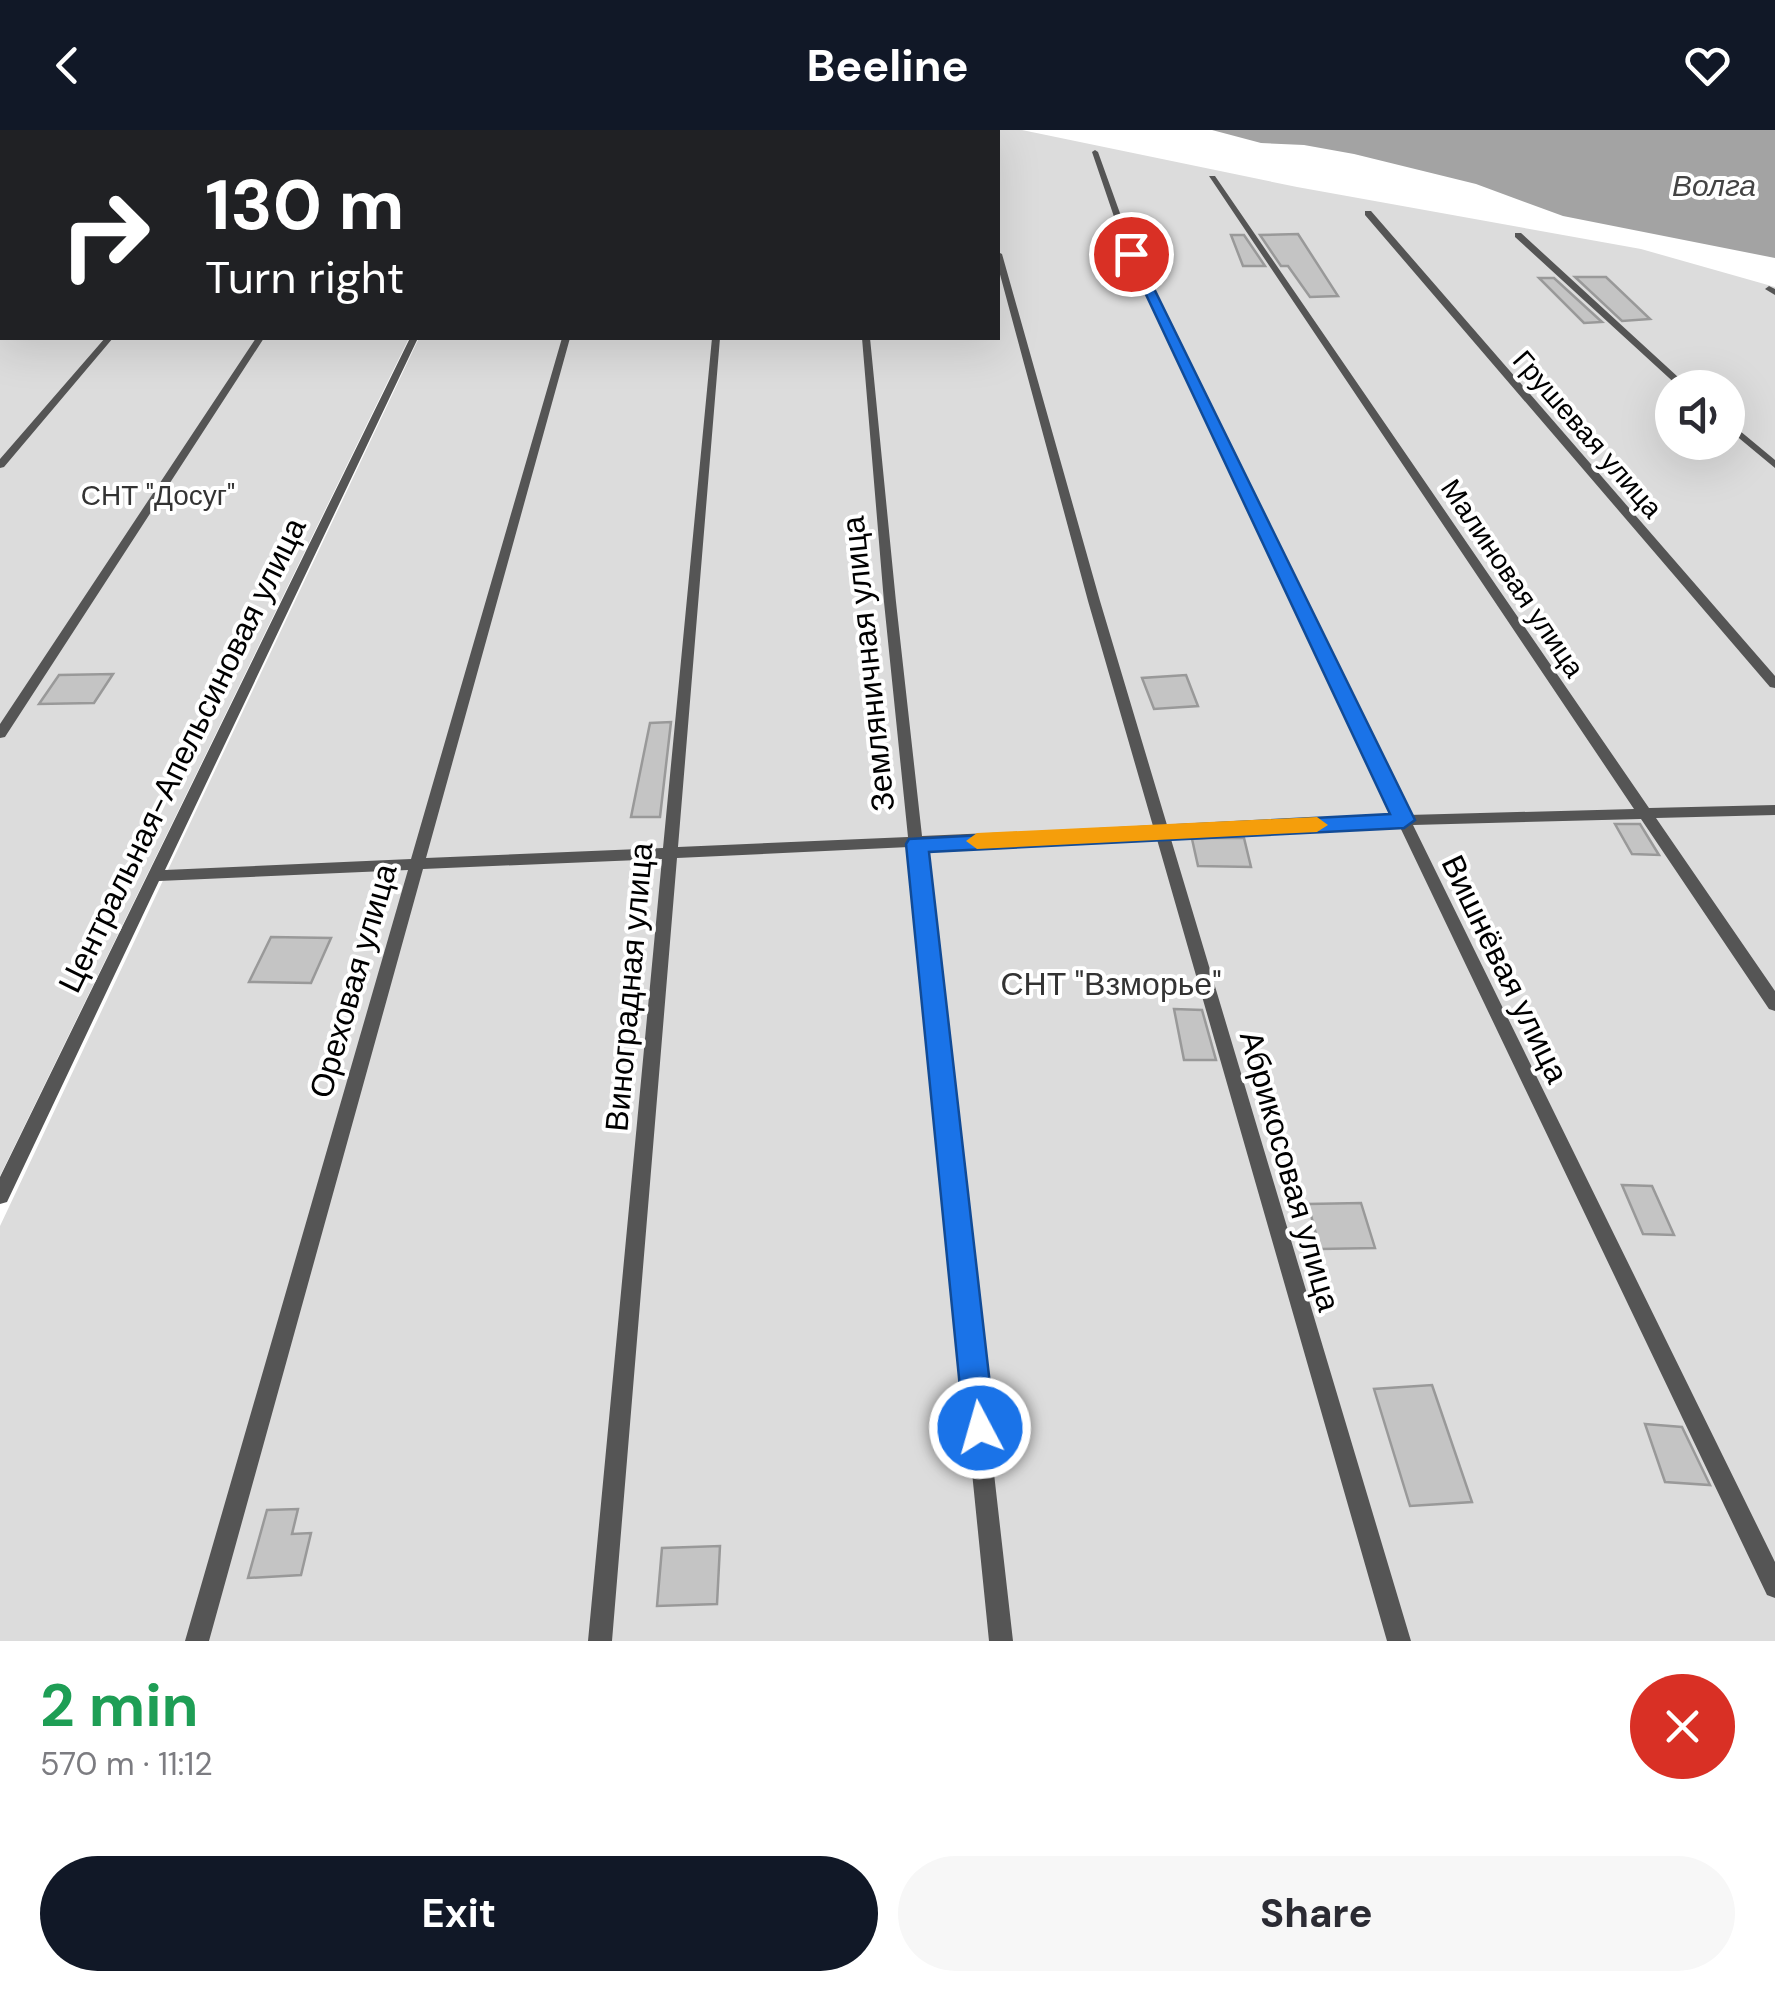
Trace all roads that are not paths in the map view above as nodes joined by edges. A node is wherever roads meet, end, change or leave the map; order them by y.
1 (1095, 152) dead end
2 (1212, 178) dead end
3 (1368, 213) dead end
4 (1518, 236) dead end
5 (1000, 261) edge
6 (107, 340) edge
7 (259, 340) edge
8 (413, 340) edge
9 (565, 340) edge
10 (716, 340) edge
11 (866, 340) edge
12 (1666, 370) edge
13 (1745, 438) edge
14 (1775, 464) edge
15 (0, 465) edge
16 (1775, 684) edge
17 (0, 734) edge
18 (1775, 810) edge
19 (1643, 814) junction
20 (1404, 820) junction
21 (1162, 832) junction
22 (917, 844) junction
23 (670, 853) junction
24 (416, 866) junction
25 (154, 876) junction
26 (1775, 1004) edge
27 (0, 1196) edge
28 (1775, 1587) edge
29 (197, 1641) edge
30 (600, 1641) edge
31 (1001, 1641) edge
32 (1399, 1641) edge

1 - 20 lane, Вишнёвая улица
2 - 19 lane, Малиновая улица
3 - 16 lane, Грушевая улица
4 - 12 lane
5 - 21 lane, Абрикосовая улица
6 - 15 lane
7 - 17 lane
8 - 25 lane, Центральная-Апельсиновая улица
9 - 24 lane, Ореховая улица
10 - 23 lane, Виноградная улица
11 - 22 lane, Земляничная улица
13 - 14 lane
18 - 19 lane
19 - 20 lane
19 - 26 lane, Малиновая улица
20 - 21 lane
20 - 28 lane, Вишнёвая улица
21 - 22 lane
21 - 32 lane, Абрикосовая улица
22 - 23 lane
22 - 31 lane, Земляничная улица
23 - 24 lane
23 - 30 lane, Виноградная улица
24 - 25 lane
24 - 29 lane, Ореховая улица
25 - 27 lane, Центральная-Апельсиновая улица

